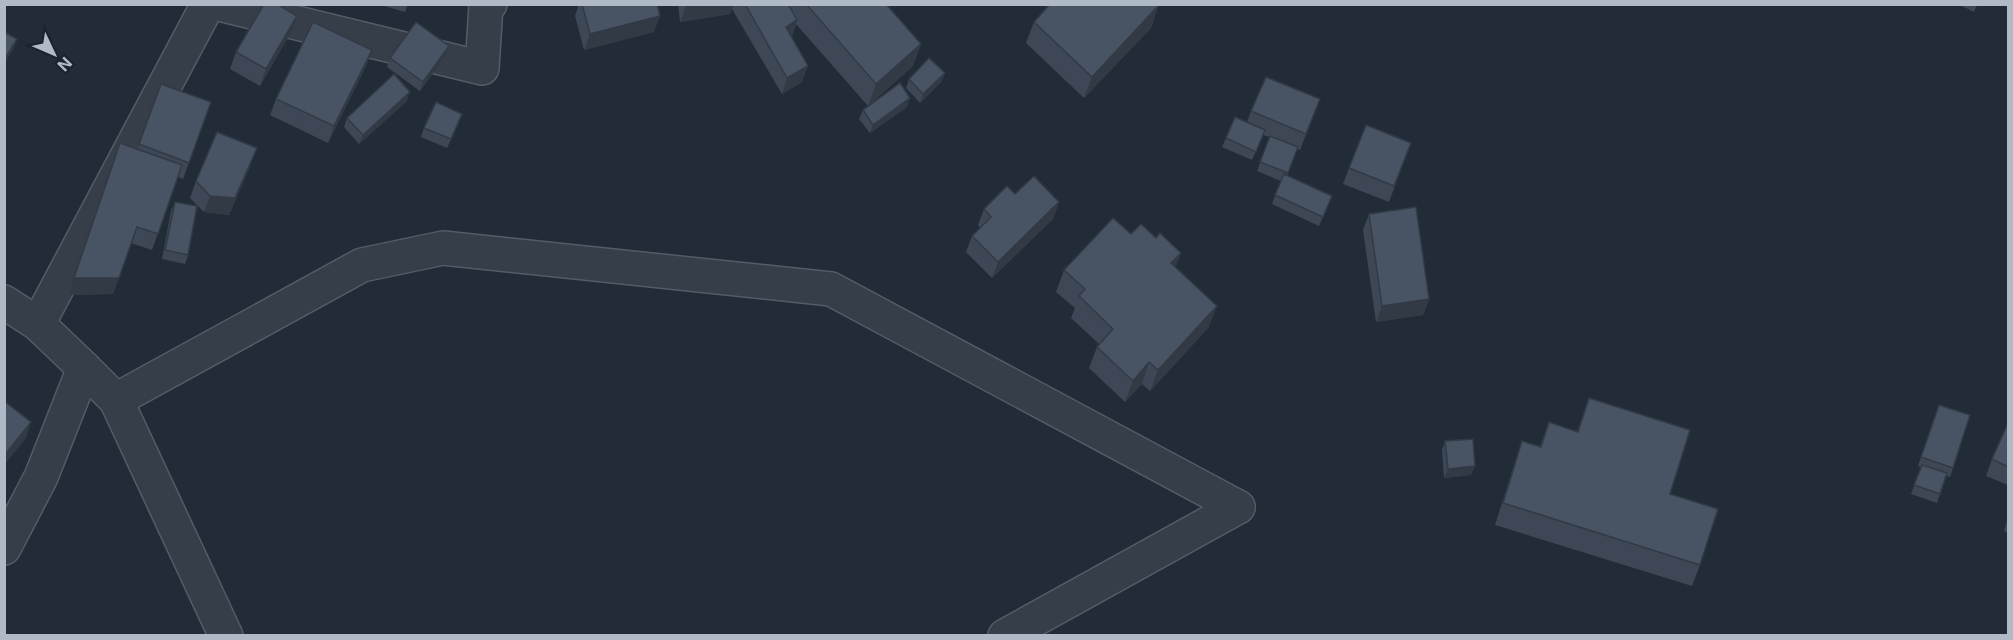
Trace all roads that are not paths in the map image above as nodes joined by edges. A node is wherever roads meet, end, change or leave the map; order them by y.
1 (208, 4) edge
2 (219, 4) edge
3 (490, 4) edge
4 (4, 302) edge
5 (38, 324) junction
6 (84, 368) junction
7 (116, 400) junction
8 (4, 548) edge
9 (226, 636) edge
10 (1005, 636) edge

1 - 5 street
2 - 3 street
4 - 5 street
5 - 6 street
6 - 7 street
6 - 8 street
7 - 9 street
7 - 10 street

